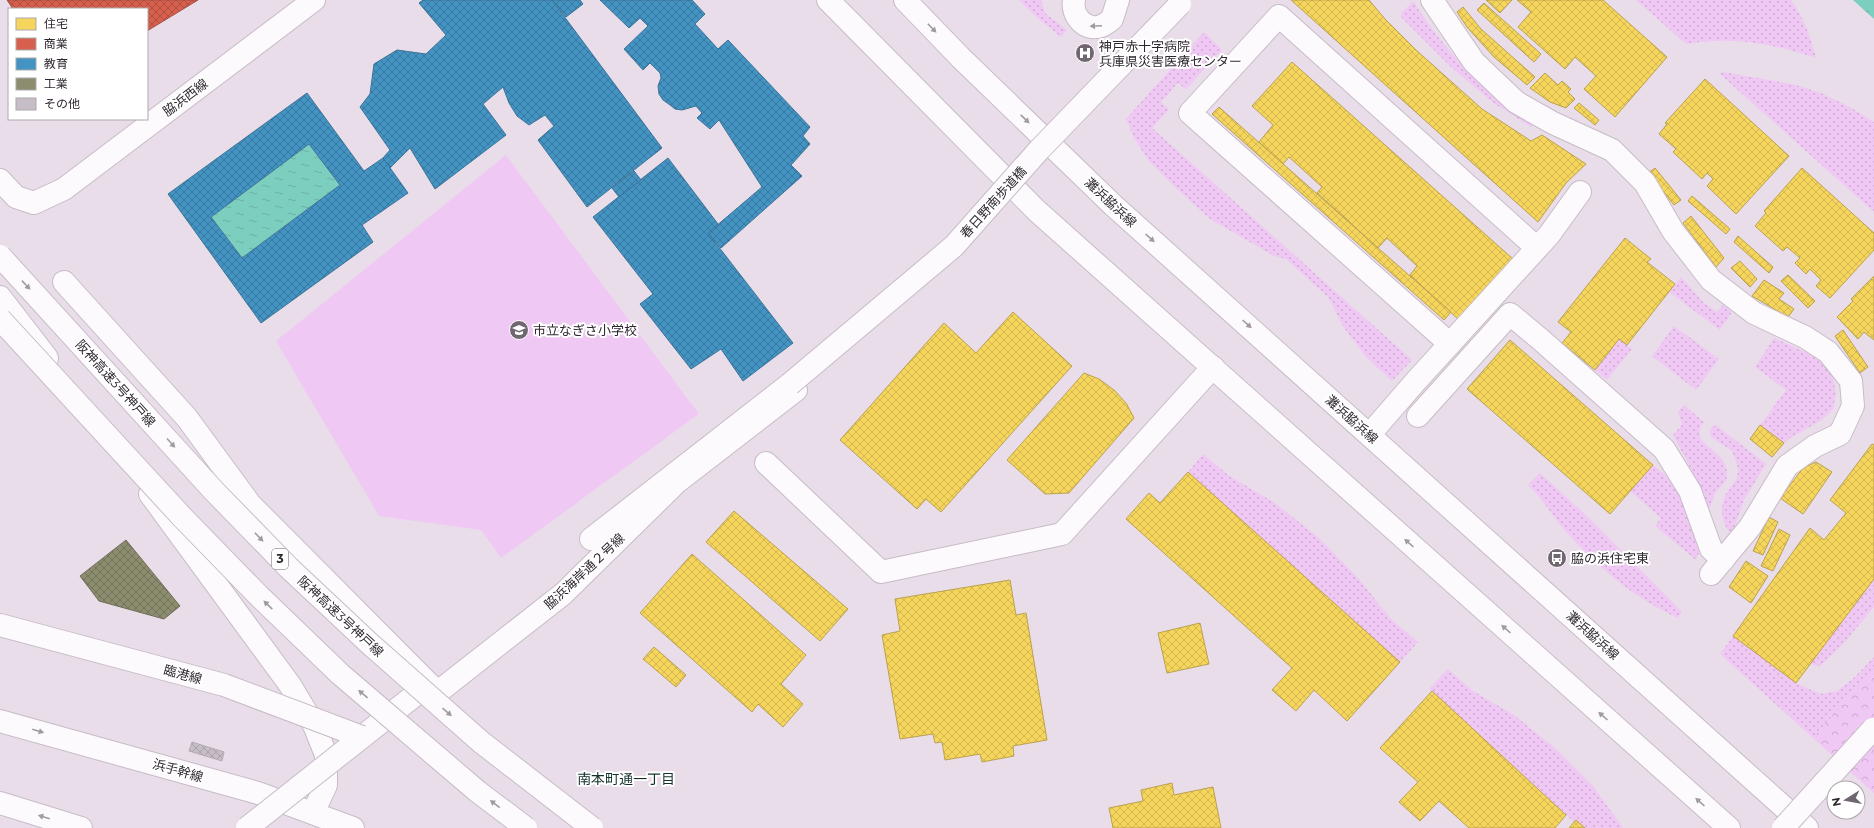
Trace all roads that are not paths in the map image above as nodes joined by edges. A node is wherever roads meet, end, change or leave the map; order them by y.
1 (314, 0) edge
2 (828, 0) edge
3 (905, 0) edge
4 (1074, 0) edge
5 (1118, 0) edge
6 (1432, 0) edge
7 (1181, 2) edge
8 (0, 180) edge
9 (1580, 192) dead end
10 (1537, 248) junction
11 (0, 256) edge
12 (64, 282) dead end
13 (0, 297) edge
14 (0, 319) edge
15 (1450, 344) junction
16 (1213, 368) junction
17 (790, 384) junction
18 (1418, 416) dead end
19 (1370, 434) junction
20 (766, 463) dead end
21 (591, 539) dead end
22 (0, 624) edge
23 (430, 684) junction
24 (0, 721) edge
25 (1874, 729) edge
26 (362, 737) junction
27 (0, 804) edge
28 (313, 813) junction
29 (81, 828) edge
30 (247, 828) edge
31 (353, 828) edge
32 (526, 828) edge
33 (592, 828) edge
34 (1729, 828) edge
35 (1783, 828) edge
36 (1808, 828) edge

1 - 8 main road, 脇浜西線
2 - 16 main road
3 -> 19 main road, 灘浜脇浜線
5 -> 4 main road
6 - 18 main road
7 - 17 main road, 春日野南歩道橋, bridge
9 - 10 main road
10 - 15 main road
10 - 15 main road
11 -> 33 main road, 阪神高速3号神戸線 / 3, bridge
12 - 23 main road
13 - 28 main road
32 -> 14 main road, bridge
15 - 19 main road
16 - 20 main road
34 -> 16 main road
17 - 21 main road, 春日野南歩道橋
17 - 23 main road, 脇浜海岸通２号線
19 - 36 main road, 灘浜脇浜線
22 - 26 main road, 臨港線, bridge
23 - 26 main road, bridge
24 -> 28 main road, 浜手幹線
25 - 35 main road, bridge
26 - 30 main road, bridge
29 -> 27 main road
28 - 31 main road, 浜手幹線

